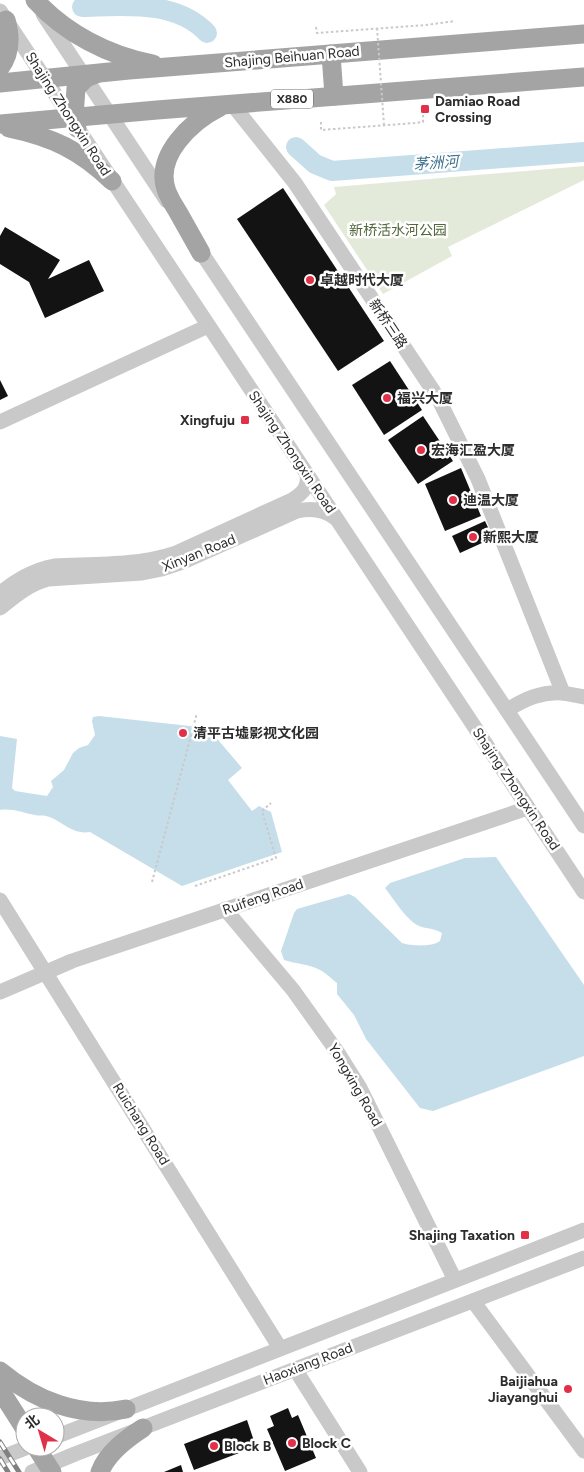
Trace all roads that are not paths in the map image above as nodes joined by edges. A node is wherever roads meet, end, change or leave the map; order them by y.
1 (35, 0) edge
2 (3, 15) edge
3 (584, 34) edge
4 (331, 54) junction
5 (209, 64) junction
6 (0, 68) edge
7 (85, 76) junction
8 (584, 76) edge
9 (45, 78) junction
10 (0, 83) edge
11 (334, 96) junction
12 (232, 104) junction
13 (110, 114) junction
14 (74, 121) junction
15 (0, 126) edge
16 (112, 181) junction
17 (201, 253) junction
18 (208, 326) junction
19 (0, 422) edge
20 (307, 474) junction
21 (338, 522) junction
22 (0, 593) edge
23 (0, 608) edge
24 (563, 693) junction
25 (584, 697) edge
26 (507, 710) junction
27 (528, 808) junction
28 (584, 826) edge
29 (584, 892) edge
30 (0, 900) edge
31 (225, 909) junction
32 (45, 972) junction
33 (0, 992) edge
34 (584, 1230) edge
35 (584, 1258) edge
36 (455, 1280) junction
37 (473, 1301) junction
38 (280, 1348) junction
39 (295, 1369) junction
40 (0, 1371) edge
41 (0, 1390) edge
42 (126, 1409) junction
43 (15, 1414) edge
44 (143, 1428) junction
45 (65, 1432) edge
46 (584, 1451) edge
47 (15, 1452) edge
48 (39, 1457) edge
49 (0, 1458) edge
50 (44, 1470) edge
51 (100, 1472) edge
52 (360, 1472) edge

1 - 5 main road
1 - 7 street
2 - 6 main road
2 - 9 street, Shajing Zhongxin Road
3 - 4 main road, Shajing Beihuan Road
4 - 5 main road, Shajing Beihuan Road
4 - 11 main road
5 - 7 main road, Shajing Beihuan Road
7 - 9 main road, Shajing Beihuan Road
7 - 13 street
7 - 14 main road
8 - 11 main road, X880
9 - 10 main road, Shajing Beihuan Road
9 - 14 street, Shajing Zhongxin Road
11 - 12 main road, X880
12 - 13 main road, X880
12 - 17 main road
12 - 24 street, 新桥三路
13 - 14 main road, X880
13 - 17 street
14 - 15 main road, X880
14 - 16 street, Shajing Zhongxin Road
15 - 16 main road
16 - 18 street, Shajing Zhongxin Road
17 - 26 street
18 - 19 street
18 - 20 street, Shajing Zhongxin Road
20 - 21 street, Shajing Zhongxin Road
20 - 22 street, Xinyan Road
21 - 23 street, Xinyan Road
21 - 27 street, Shajing Zhongxin Road
24 - 25 street
24 - 26 street
26 - 28 street
27 - 29 street, Shajing Zhongxin Road
27 - 31 street, Ruifeng Road
30 - 32 street, Ruichang Road
31 - 32 street, Ruifeng Road
31 - 36 street, Yongxing Road
32 - 33 street, Ruifeng Road
32 - 38 street, Ruichang Road
34 - 36 street, Haoxiang Road
35 - 37 street, Haoxiang Road
36 - 38 street, Haoxiang Road
37 - 39 street, Haoxiang Road
37 - 46 street
38 - 42 street, Haoxiang Road
39 - 44 street, Haoxiang Road
39 - 52 street
40 - 42 main road
41 - 43 main road
42 - 45 street, Haoxiang Road
44 - 50 street, Haoxiang Road
44 - 51 main road
47 - 49 street
48 - 50 main road

